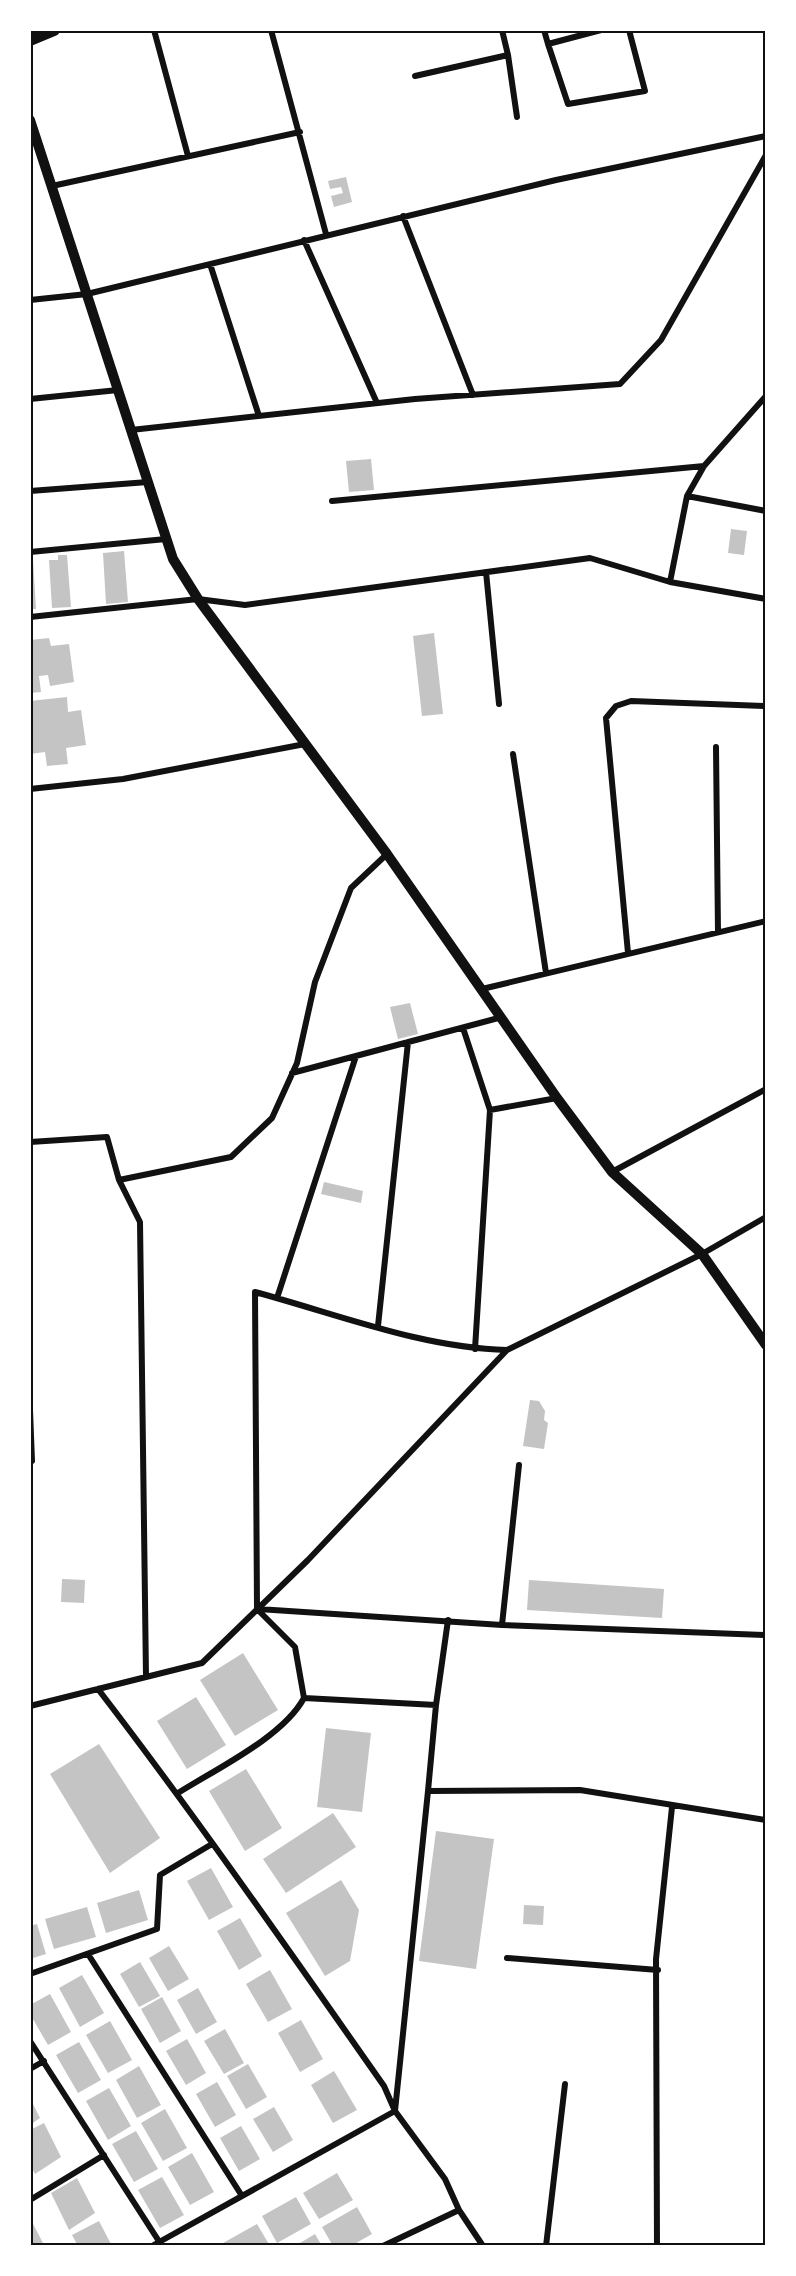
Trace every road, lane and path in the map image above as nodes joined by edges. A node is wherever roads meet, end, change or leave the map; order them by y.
1 (54, 30) edge
2 (154, 30) edge
3 (271, 30) edge
4 (502, 30) edge
5 (544, 30) edge
6 (601, 30) edge
7 (629, 30) edge
8 (30, 40) edge
9 (548, 44) junction
10 (508, 55) junction
11 (415, 76) dead end
12 (517, 117) dead end
13 (30, 120) edge
14 (300, 132) junction
15 (766, 136) edge
16 (766, 154) edge
17 (188, 156) junction
18 (52, 186) junction
19 (403, 216) junction
20 (326, 234) junction
21 (304, 240) junction
22 (210, 264) junction
23 (87, 294) junction
24 (30, 300) edge
25 (118, 390) junction
26 (473, 395) junction
27 (766, 396) edge
28 (30, 399) edge
29 (377, 403) junction
30 (259, 416) junction
31 (130, 430) junction
32 (704, 466) junction
33 (148, 483) junction
34 (30, 491) edge
35 (687, 496) junction
36 (332, 501) dead end
37 (766, 511) edge
38 (166, 539) junction
39 (30, 552) edge
40 (486, 572) junction
41 (670, 582) junction
42 (198, 599) junction
43 (766, 599) edge
44 (30, 616) edge
45 (499, 704) dead end
46 (766, 706) edge
47 (306, 744) junction
48 (716, 747) dead end
49 (513, 754) dead end
50 (30, 789) edge
51 (387, 854) junction
52 (766, 921) edge
53 (718, 932) junction
54 (628, 953) junction
55 (546, 973) junction
56 (482, 989) junction
57 (502, 1017) junction
58 (463, 1028) junction
59 (408, 1042) junction
60 (356, 1056) junction
61 (292, 1073) junction
62 (766, 1089) edge
63 (557, 1098) junction
64 (490, 1110) junction
65 (30, 1142) edge
66 (612, 1172) junction
67 (119, 1179) junction
68 (766, 1217) edge
69 (702, 1254) junction
70 (277, 1298) junction
71 (378, 1326) junction
72 (766, 1345) edge
73 (475, 1349) junction
74 (507, 1350) junction
75 (30, 1410) edge
76 (32, 1461) dead end
77 (519, 1465) dead end
78 (257, 1609) junction
79 (448, 1620) junction
80 (502, 1625) junction
81 (766, 1635) edge
82 (146, 1677) junction
83 (98, 1689) junction
84 (304, 1698) junction
85 (436, 1705) junction
86 (30, 1706) edge
87 (429, 1791) junction
88 (178, 1793) junction
89 (672, 1807) junction
90 (766, 1820) edge
91 (212, 1844) junction
92 (88, 1954) junction
93 (507, 1958) dead end
94 (658, 1970) junction
95 (30, 1974) edge
96 (30, 2041) edge
97 (44, 2061) junction
98 (30, 2069) edge
99 (565, 2084) dead end
100 (395, 2111) junction
101 (104, 2156) junction
102 (242, 2196) junction
103 (30, 2200) edge
104 (459, 2210) junction
105 (160, 2244) edge
106 (152, 2246) edge
107 (383, 2246) edge
108 (483, 2246) edge
109 (546, 2246) edge
110 (657, 2246) edge

1 - 8 main road
2 - 17 street
3 - 14 street
4 - 10 street
5 - 9 street
6 - 9 street
7 - 9 street
10 - 11 street
10 - 12 street
13 - 18 street
14 - 17 street
14 - 20 street
15 - 19 street
16 - 26 street
17 - 18 street
18 - 23 street
19 - 20 street
19 - 26 street
20 - 21 street
21 - 22 street
21 - 29 street
22 - 23 street
22 - 30 street
23 - 24 street
23 - 25 street
25 - 28 street
25 - 31 street
26 - 29 street
27 - 32 street
29 - 30 street
30 - 31 street
31 - 33 street
32 - 35 street
32 - 36 street
33 - 34 street
33 - 38 street
35 - 37 street
35 - 41 street
38 - 39 street
38 - 42 street
40 - 41 street
40 - 42 street
40 - 45 street
41 - 43 street
42 - 44 street
42 - 47 street
46 - 54 street
47 - 50 street
47 - 51 street
48 - 53 street
49 - 55 street
51 - 56 street
51 - 61 street
52 - 53 street
53 - 54 street
54 - 55 street
55 - 56 street
56 - 57 street
57 - 58 street
57 - 63 street
58 - 59 street
58 - 64 street
59 - 60 street
59 - 71 street
60 - 61 street
60 - 70 street
61 - 67 street
62 - 66 street
63 - 64 street
63 - 66 street
64 - 73 street
65 - 67 street
66 - 69 street
67 - 82 street
68 - 69 street
69 - 72 street
69 - 74 street
70 - 71 street
70 - 78 street
71 - 73 street
73 - 74 street
74 - 78 street
75 - 76 street
77 - 80 street
78 - 79 street
78 - 82 street
78 - 84 street
79 - 80 street
79 - 85 street
80 - 81 street
82 - 83 street
83 - 86 street
83 - 88 street
84 - 85 street
84 - 88 street
85 - 87 street
87 - 89 street
87 - 100 street
88 - 91 street
89 - 90 street
89 - 94 street
91 - 92 street
91 - 100 street
92 - 95 street
92 - 102 street
93 - 94 street
94 - 110 street
96 - 97 street
97 - 98 street
97 - 101 street
99 - 109 street
100 - 102 street
100 - 104 street
101 - 103 street
101 - 105 street
102 - 105 street
104 - 107 street
104 - 108 street
105 - 106 street

